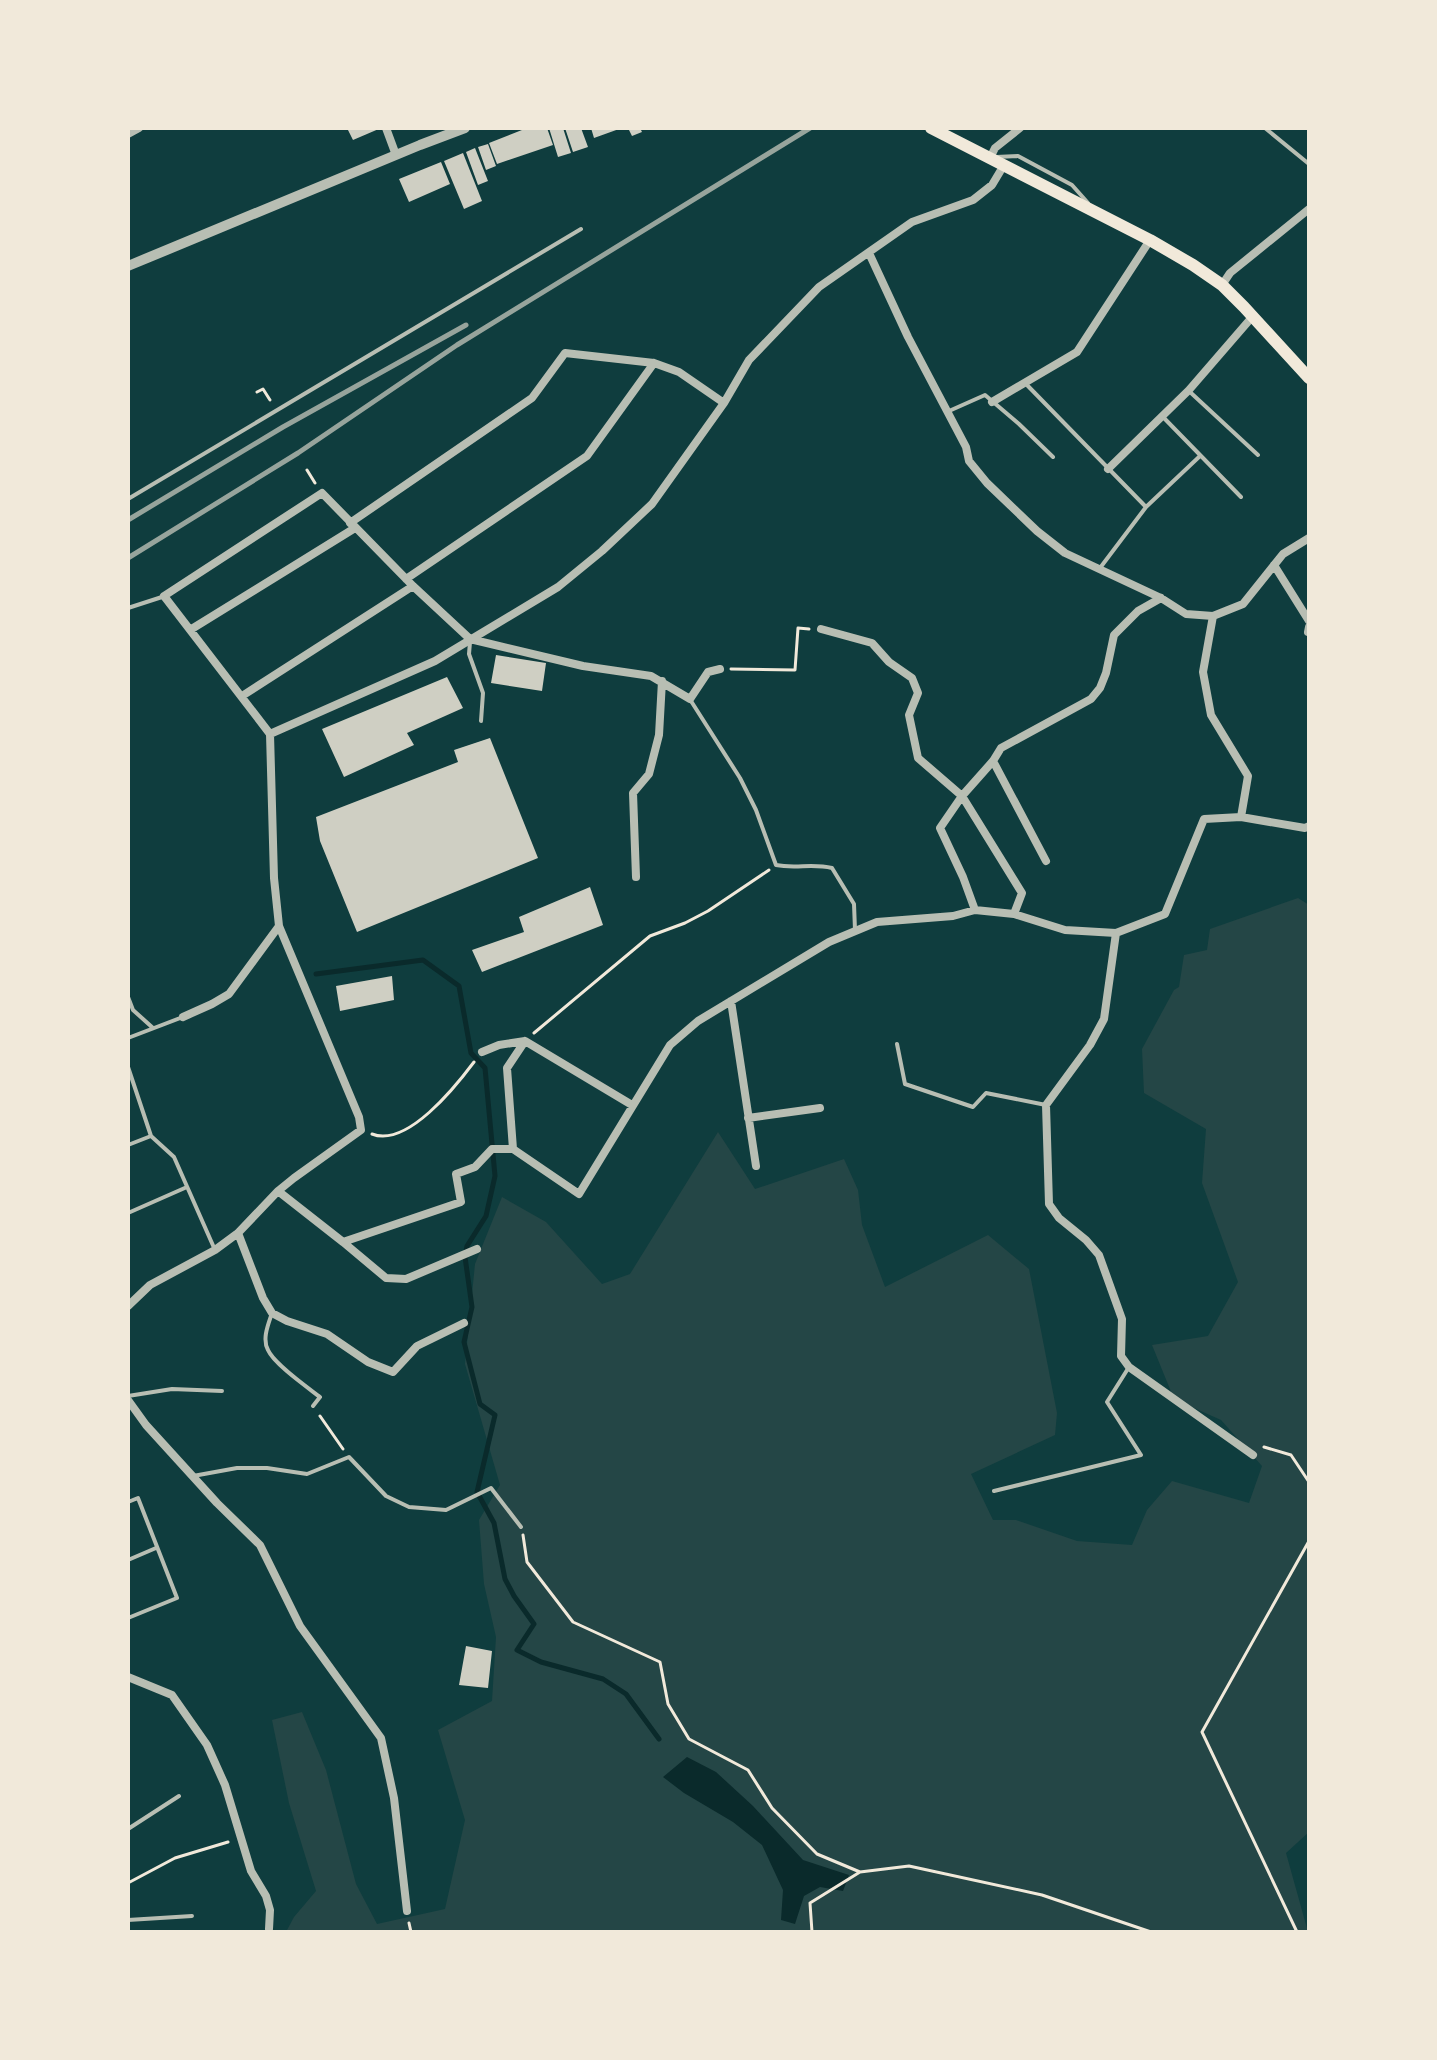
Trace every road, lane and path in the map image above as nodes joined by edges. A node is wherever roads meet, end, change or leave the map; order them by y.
1 (139, 128) edge
2 (386, 128) edge
3 (465, 128) edge
4 (931, 128) edge
5 (1020, 128) edge
6 (1265, 128) edge
7 (128, 134) edge
8 (396, 155) junction
9 (990, 158) junction
10 (1309, 164) edge
11 (1004, 165) junction
12 (1309, 209) edge
13 (1096, 212) junction
14 (581, 229) dead end
15 (1150, 240) junction
16 (869, 253) junction
17 (128, 266) edge
18 (1222, 285) junction
19 (1253, 316) junction
20 (654, 363) junction
21 (1309, 378) edge
22 (1025, 383) junction
23 (1189, 390) junction
24 (257, 392) dead end
25 (992, 402) junction
26 (724, 403) junction
27 (276, 410) junction
28 (947, 412) junction
29 (1163, 417) junction
30 (1258, 455) dead end
31 (1200, 456) junction
32 (1053, 457) dead end
33 (1108, 469) junction
34 (1241, 497) dead end
35 (128, 499) edge
36 (1146, 507) junction
37 (352, 526) junction
38 (1309, 538) edge
39 (1274, 565) junction
40 (1100, 568) junction
41 (410, 582) junction
42 (164, 596) junction
43 (1161, 598) junction
44 (128, 608) edge
45 (1213, 616) junction
46 (1309, 627) edge
47 (821, 629) joint
48 (190, 630) junction
49 (470, 639) junction
50 (720, 669) joint
51 (662, 681) junction
52 (242, 696) junction
53 (690, 699) junction
54 (481, 721) dead end
55 (270, 734) junction
56 (993, 761) junction
57 (962, 796) junction
58 (1241, 817) junction
59 (1309, 826) edge
60 (1046, 861) dead end
61 (776, 865) junction
62 (636, 877) dead end
63 (975, 910) junction
64 (1014, 914) junction
65 (279, 926) junction
66 (855, 931) junction
67 (1116, 933) junction
68 (128, 997) edge
69 (731, 1001) junction
70 (183, 1017) joint
71 (153, 1028) junction
72 (128, 1038) edge
73 (525, 1041) junction
74 (897, 1044) dead end
75 (482, 1052) joint
76 (128, 1067) edge
77 (129, 1075) edge
78 (632, 1105) junction
79 (1046, 1105) junction
80 (820, 1108) dead end
81 (748, 1118) junction
82 (361, 1130) junction
83 (151, 1136) junction
84 (128, 1145) edge
85 (513, 1149) junction
86 (756, 1166) dead end
87 (187, 1187) junction
88 (278, 1191) junction
89 (128, 1213) edge
90 (238, 1233) junction
91 (343, 1242) junction
92 (477, 1249) dead end
93 (215, 1250) junction
94 (128, 1306) edge
95 (272, 1313) junction
96 (464, 1323) dead end
97 (1129, 1367) junction
98 (222, 1391) dead end
99 (128, 1398) edge
100 (313, 1406) joint
101 (1265, 1448) dead end
102 (1253, 1455) dead end
103 (349, 1457) junction
104 (193, 1476) junction
105 (1309, 1482) edge
106 (994, 1491) dead end
107 (128, 1502) edge
108 (521, 1527) joint
109 (1309, 1541) edge
110 (156, 1548) junction
111 (128, 1560) edge
112 (128, 1618) edge
113 (128, 1677) edge
114 (179, 1796) dead end
115 (128, 1829) edge
116 (241, 1838) junction
117 (860, 1872) junction
118 (128, 1883) edge
119 (407, 1911) dead end
120 (192, 1916) dead end
121 (128, 1920) edge
122 (269, 1929) dead end
123 (812, 1932) edge
124 (1151, 1932) edge
125 (1297, 1932) edge

1 - 7 street
2 - 8 street
3 - 8 street
4 - 9 main road
5 - 9 street
6 - 10 lane
8 - 17 street
9 - 11 main road
9 - 13 lane
11 - 13 main road
11 - 16 street
12 - 18 street
13 - 15 main road
14 - 27 lane
15 - 18 main road
15 - 22 street
16 - 26 street
16 - 28 street
18 - 19 main road
19 - 21 main road
19 - 23 street
20 - 26 street
20 - 37 street
20 - 41 street
22 - 25 street
22 - 33 lane
23 - 29 street
23 - 30 lane
24 - 27 path
25 - 28 lane
25 - 32 lane
26 - 49 street
27 - 35 lane
28 - 40 street
29 - 31 lane
29 - 33 street
31 - 34 lane
31 - 36 lane
33 - 36 lane
36 - 40 lane
37 - 41 street
37 - 42 street
37 - 48 street
38 - 39 street
39 - 45 street
39 - 46 street
40 - 43 street
41 - 49 street
41 - 52 street
42 - 44 lane
42 - 48 street
43 - 45 street
43 - 56 street
45 - 58 street
47 - 50 path
47 - 57 street
48 - 52 street
49 - 51 street
49 - 54 lane
49 - 55 street
50 - 53 street
51 - 53 street
51 - 62 street
52 - 55 street
53 - 61 lane
55 - 65 street
56 - 57 street
56 - 60 street
57 - 63 street
57 - 64 street
58 - 59 street
58 - 67 street
61 - 66 lane
61 - 73 path
63 - 64 street
63 - 66 street
64 - 67 street
65 - 70 street
65 - 82 street
66 - 69 street
67 - 79 street
68 - 71 lane
69 - 78 street
69 - 81 street
70 - 71 lane
71 - 72 lane
73 - 75 street
73 - 78 street
73 - 85 street
74 - 79 lane
75 - 82 path
76 - 77 lane
77 - 83 lane
78 - 85 street
79 - 97 street
80 - 81 street
81 - 86 street
82 - 88 street
83 - 84 lane
83 - 87 lane
85 - 91 street
87 - 89 lane
87 - 93 lane
88 - 90 street
88 - 91 street
90 - 93 street
90 - 95 street
91 - 92 street
93 - 94 street
95 - 96 street
95 - 100 lane
97 - 102 street
97 - 106 lane
98 - 99 lane
99 - 104 street
100 - 103 path
101 - 105 path
103 - 104 lane
103 - 108 lane
104 - 119 street
107 - 110 lane
108 - 117 path
109 - 125 path
110 - 111 lane
110 - 112 lane
113 - 116 street
114 - 115 lane
116 - 118 path
116 - 122 street
117 - 123 path
117 - 124 path
120 - 121 lane

